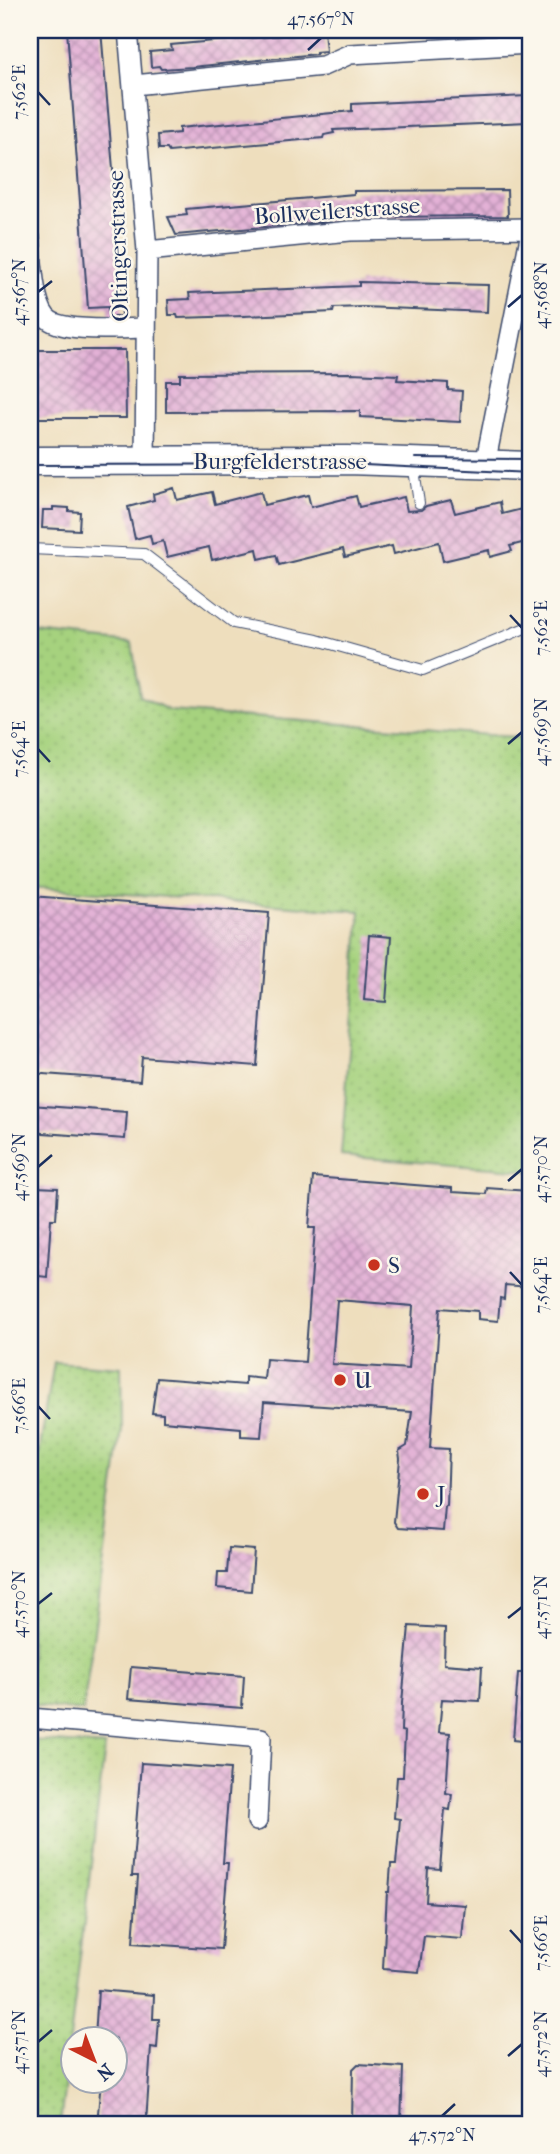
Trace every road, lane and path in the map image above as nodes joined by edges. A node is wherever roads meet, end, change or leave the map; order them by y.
1 (128, 30) edge
2 (530, 44) edge
3 (134, 85) junction
4 (530, 228) edge
5 (530, 237) edge
6 (30, 238) edge
7 (147, 251) junction
8 (146, 328) junction
9 (145, 460) junction
10 (30, 461) edge
11 (413, 462) junction
12 (485, 465) junction
13 (530, 466) edge
14 (419, 503) dead end
15 (30, 549) edge
16 (530, 626) edge
17 (30, 1718) edge
18 (257, 1821) dead end

1 - 3 street, Oltingerstrasse
2 - 3 street
3 - 7 street, Oltingerstrasse
4 - 7 street, Bollweilerstrasse
5 - 12 street
6 - 8 street
7 - 8 street, Oltingerstrasse
8 - 9 street, Oltingerstrasse
9 - 10 main road, Burgfelderstrasse
9 - 11 main road, Burgfelderstrasse
11 - 12 main road, Burgfelderstrasse
11 - 14 lane
12 - 13 main road, Burgfelderstrasse
15 - 16 lane
17 - 18 street

